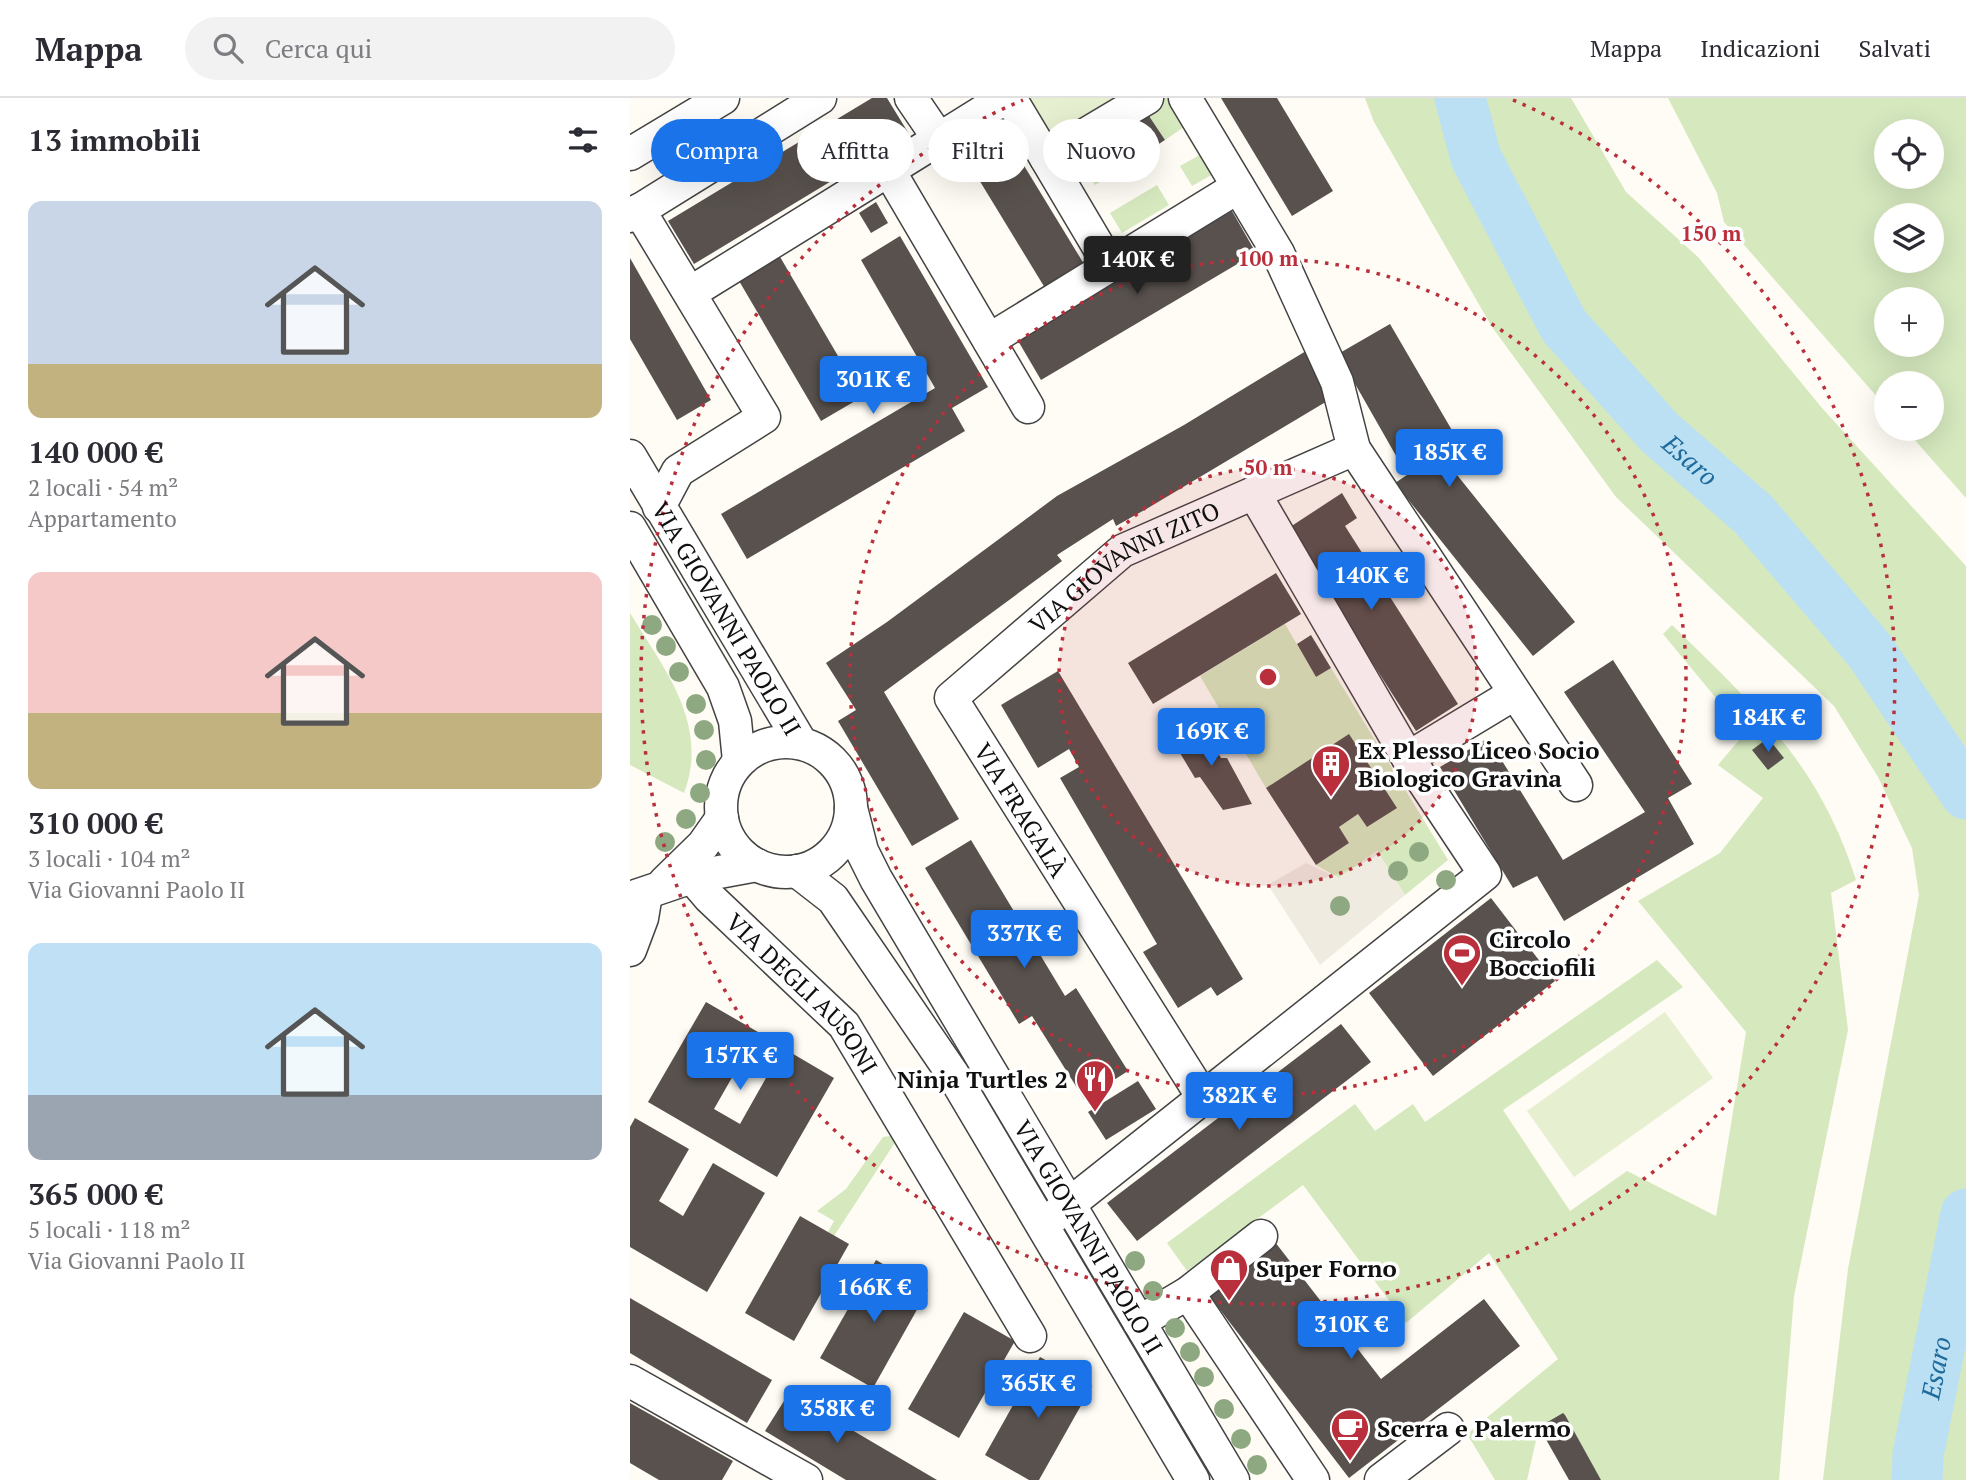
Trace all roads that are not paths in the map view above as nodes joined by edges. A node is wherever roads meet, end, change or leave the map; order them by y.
1 (723, 98) edge
2 (820, 98) edge
3 (911, 98) edge
4 (1004, 98) edge
5 (1010, 98) edge
6 (1147, 98) edge
7 (1185, 98) edge
8 (688, 119) edge
9 (971, 119) edge
10 (1112, 119) edge
11 (783, 121) edge
12 (928, 123) edge
13 (651, 141) edge
14 (1043, 153) edge
15 (630, 154) edge
16 (685, 182) edge
17 (867, 182) edge
18 (896, 182) edge
19 (1060, 182) edge
20 (1238, 187) junction
21 (635, 213) edge
22 (1110, 266) junction
23 (690, 293) junction
24 (989, 341) junction
25 (1028, 407) dead end
26 (1354, 449) junction
27 (630, 456) edge
28 (1254, 493) junction
29 (659, 507) junction
30 (630, 528) edge
31 (1514, 694) junction
32 (951, 698) joint
33 (801, 743) junction
34 (1408, 758) junction
35 (740, 761) junction
36 (1576, 785) dead end
37 (851, 808) junction
38 (722, 818) junction
39 (757, 865) junction
40 (797, 871) junction
41 (692, 877) junction
42 (638, 896) edge
43 (630, 950) edge
44 (1204, 1099) junction
45 (1071, 1205) junction
46 (1043, 1225) junction
47 (1261, 1236) dead end
48 (1188, 1293) junction
49 (1139, 1322) junction
50 (1030, 1336) dead end
51 (630, 1381) edge
52 (1448, 1429) dead end
53 (806, 1480) edge
54 (1193, 1480) edge
55 (1233, 1480) edge
56 (1313, 1480) edge
57 (1381, 1480) edge

1 - 8 street
2 - 11 street
3 - 12 street
4 - 9 street
5 - 14 street
6 - 10 street
7 - 20 street
13 - 15 street
16 - 21 street
17 - 23 street
18 - 24 street
19 - 22 street
20 - 22 street
20 - 26 street
21 - 23 street
22 - 24 street
23 - 29 street
24 - 25 street
26 - 28 street, VIA GIOVANNI ZITO
26 - 31 street
27 - 29 street, VIA GIOVANNI PAOLO II
28 - 32 street, VIA GIOVANNI ZITO
28 - 34 street
29 - 33 street, VIA GIOVANNI PAOLO II
30 - 35 street, VIA GIOVANNI PAOLO II
31 - 34 street
31 - 36 street
32 - 44 street, VIA FRAGALÀ
33 - 35 street
33 - 37 street
34 - 44 street
35 - 38 street
37 - 40 street
37 - 45 street, VIA GIOVANNI PAOLO II
38 - 39 street
38 - 42 street
39 - 40 street
39 - 41 street
40 - 46 street, VIA GIOVANNI PAOLO II
41 - 42 street
41 - 50 street, VIA DEGLI AUSONI
42 - 43 street
44 - 45 street
45 - 46 street
45 - 49 street, VIA GIOVANNI PAOLO II
46 - 54 street, VIA GIOVANNI PAOLO II
47 - 48 street
48 - 49 street
48 - 56 street
49 - 55 street, VIA GIOVANNI PAOLO II
51 - 53 street
52 - 57 street

